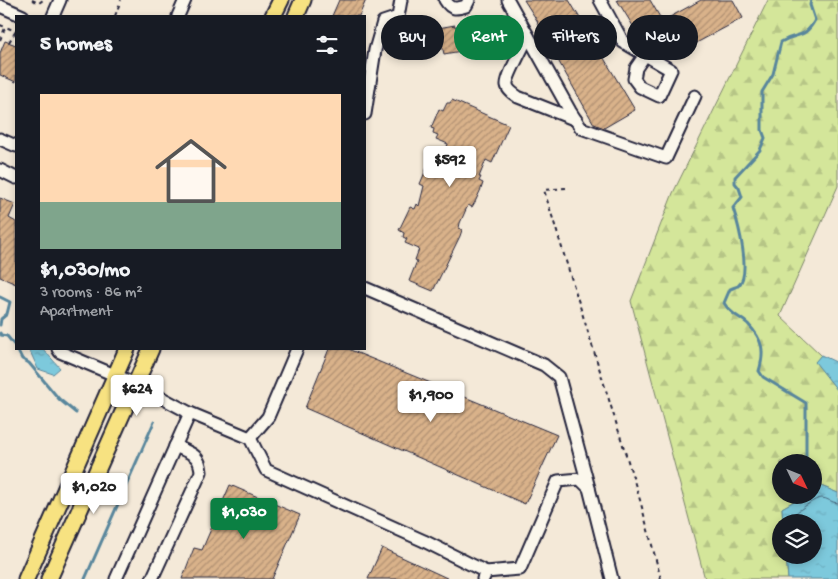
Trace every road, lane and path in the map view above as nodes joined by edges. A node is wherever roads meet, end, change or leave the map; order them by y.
1 (32, 0) edge
2 (43, 0) edge
3 (60, 0) edge
4 (120, 0) edge
5 (185, 0) edge
6 (281, 0) edge
7 (303, 0) edge
8 (400, 0) edge
9 (445, 0) edge
10 (469, 0) edge
11 (508, 0) edge
12 (600, 0) edge
13 (0, 6) edge
14 (21, 15) edge
15 (53, 15) edge
16 (114, 15) edge
17 (178, 15) edge
18 (274, 15) edge
19 (296, 15) edge
20 (0, 25) edge
21 (5, 28) junction
22 (15, 31) edge
23 (15, 33) edge
24 (528, 36) junction
25 (0, 40) edge
26 (9, 42) dead end
27 (627, 44) edge
28 (695, 96) dead end
29 (366, 108) edge
30 (576, 120) junction
31 (0, 139) edge
32 (15, 146) edge
33 (0, 170) edge
34 (15, 178) edge
35 (566, 188) dead end
36 (366, 288) edge
37 (60, 350) edge
38 (127, 350) edge
39 (151, 350) edge
40 (297, 350) edge
41 (115, 376) junction
42 (136, 384) junction
43 (190, 413) junction
44 (250, 438) junction
45 (175, 446) junction
46 (589, 488) junction
47 (518, 574) edge
48 (485, 576) edge
49 (26, 579) edge
50 (49, 579) edge
51 (116, 579) edge
52 (152, 579) edge
53 (612, 579) edge
54 (661, 579) edge

1 - 2 path
3 - 15 lane
4 - 16 path
5 - 17 lane
6 - 18 main road
7 - 19 main road
8 - 29 lane
9 - 10 lane
11 - 24 lane
12 - 27 lane
13 - 14 lane
20 - 21 path
21 - 22 path
21 - 25 path
23 - 26 path
24 - 30 lane
24 - 30 lane
28 - 30 lane
31 - 32 lane
33 - 34 lane
35 - 54 path
36 - 46 lane
37 - 41 lane
38 - 41 main road
39 - 42 main road
40 - 44 lane
41 - 42 lane
41 - 49 main road
42 - 43 lane
42 - 50 main road
43 - 44 lane
43 - 45 lane
44 - 48 lane
45 - 51 lane
45 - 52 lane
46 - 47 lane
46 - 53 lane
47 - 48 lane

